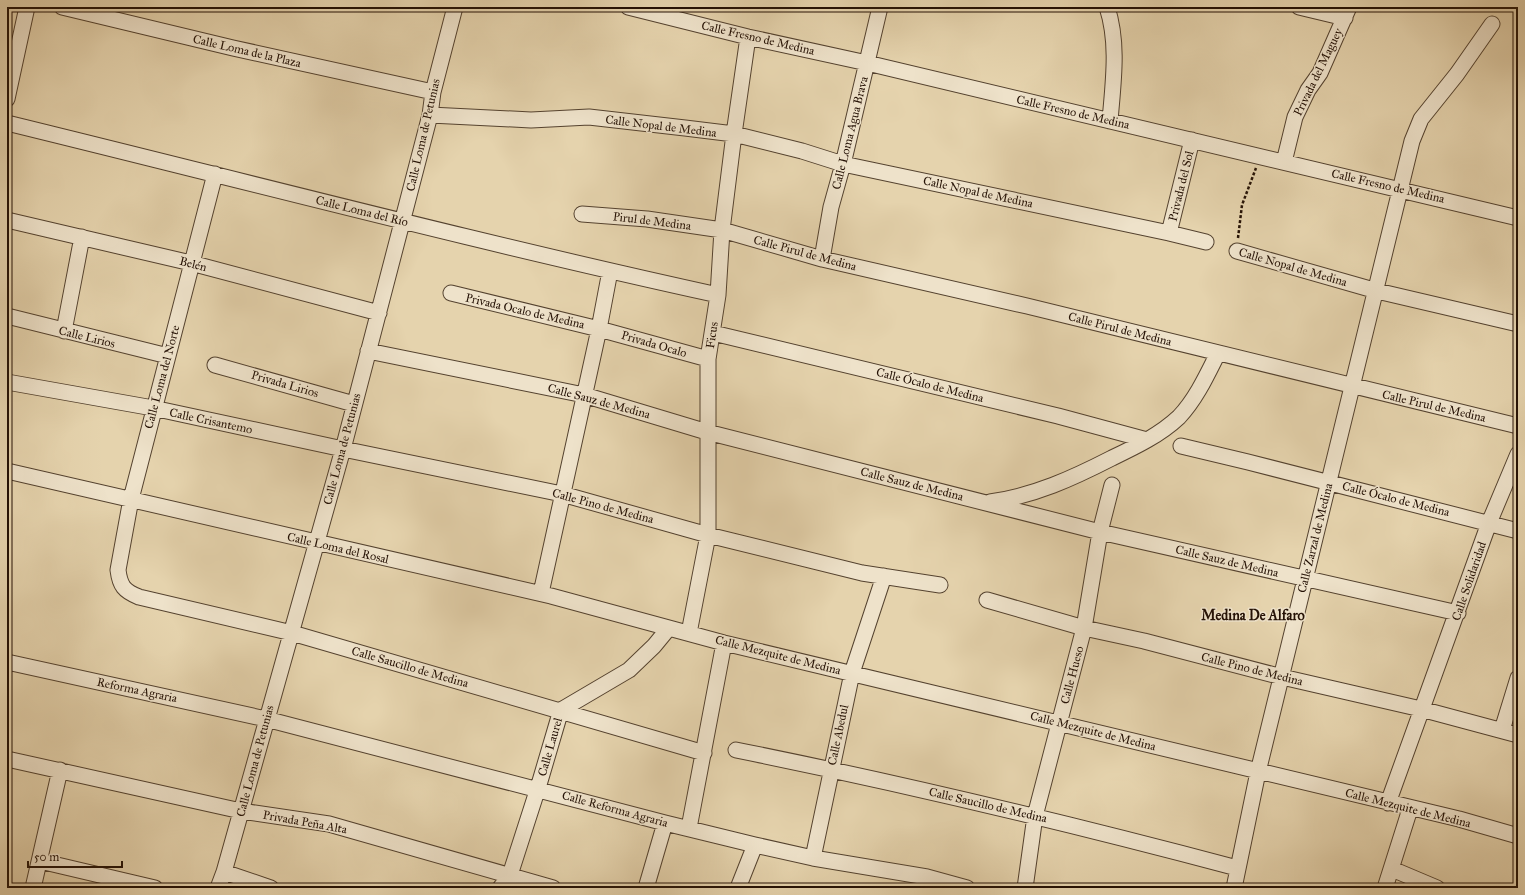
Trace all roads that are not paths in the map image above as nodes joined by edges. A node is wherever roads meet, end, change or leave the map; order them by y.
1 (27, 7) edge
2 (62, 7) edge
3 (455, 7) edge
4 (628, 7) edge
5 (880, 7) edge
6 (1107, 7) edge
7 (1300, 7) edge
8 (1347, 12) edge
9 (1492, 24) dead end
10 (748, 37) junction
11 (867, 63) junction
12 (433, 92) junction
13 (7, 99) edge
14 (430, 115) junction
15 (1110, 122) junction
16 (7, 123) edge
17 (734, 134) junction
18 (1192, 140) junction
19 (1284, 162) junction
20 (843, 164) junction
21 (215, 174) junction
22 (1401, 189) junction
23 (582, 214) dead end
24 (1518, 218) edge
25 (7, 220) edge
26 (403, 221) junction
27 (722, 230) junction
28 (1169, 232) junction
29 (82, 237) junction
30 (1206, 242) dead end
31 (1237, 251) road end
32 (822, 259) junction
33 (191, 263) junction
34 (610, 271) junction
35 (1377, 291) junction
36 (451, 293) dead end
37 (718, 295) junction
38 (378, 313) junction
39 (7, 316) edge
40 (1518, 324) edge
41 (600, 329) junction
42 (64, 331) junction
43 (713, 333) junction
44 (368, 351) junction
45 (1218, 353) junction
46 (168, 356) junction
47 (708, 359) junction
48 (215, 365) dead end
49 (7, 382) edge
50 (1351, 386) junction
51 (584, 395) junction
52 (354, 404) junction
53 (153, 408) junction
54 (1518, 426) edge
55 (707, 432) junction
56 (1147, 440) junction
57 (1181, 446) dead end
58 (343, 450) junction
59 (1518, 454) edge
60 (7, 471) edge
61 (1329, 482) junction
62 (1112, 485) dead end
63 (562, 494) junction
64 (131, 499) junction
65 (986, 503) junction
66 (1489, 523) junction
67 (1518, 531) edge
68 (1100, 532) junction
69 (708, 535) junction
70 (316, 543) junction
71 (884, 576) junction
72 (1306, 579) junction
73 (120, 581) joint
74 (940, 585) dead end
75 (541, 594) junction
76 (987, 600) dead end
77 (1458, 613) junction
78 (1084, 628) junction
79 (668, 629) junction
80 (689, 632) junction
81 (292, 633) junction
82 (724, 643) junction
83 (7, 662) edge
84 (852, 674) junction
85 (1282, 677) junction
86 (1518, 678) edge
87 (1421, 709) junction
88 (560, 710) junction
89 (266, 719) junction
90 (1059, 722) junction
91 (1502, 730) junction
92 (1518, 735) edge
93 (736, 750) dead end
94 (704, 753) junction
95 (7, 759) edge
96 (831, 769) junction
97 (60, 770) junction
98 (1258, 772) junction
99 (538, 788) junction
100 (1388, 803) junction
101 (1410, 808) junction
102 (241, 811) junction
103 (1035, 816) junction
104 (665, 823) junction
105 (690, 828) junction
106 (1518, 836) edge
107 (755, 845) junction
108 (813, 858) junction
109 (40, 861) junction
110 (1237, 868) junction
111 (1392, 869) junction
112 (224, 872) junction
113 (510, 875) junction
114 (927, 883) edge
115 (33, 888) edge
116 (156, 888) edge
117 (218, 888) edge
118 (271, 888) edge
119 (500, 888) edge
120 (553, 888) edge
121 (646, 888) edge
122 (738, 888) edge
123 (967, 888) edge
124 (1025, 888) edge
125 (1234, 888) edge
126 (1385, 888) edge
127 (1437, 888) edge

1 - 13 street
2 - 12 street, Calle Loma de la Plaza
3 - 12 street, Calle Loma de Petunias
4 - 10 street, Calle Fresno de Medina
5 - 11 street, Calle Loma Agua Brava
6 - 15 street
7 - 8 street
8 - 19 street, Privada del Maguey
9 - 22 street, Calle Zarzal de Medina
10 - 11 street, Calle Fresno de Medina
10 - 17 street, Ficus
11 - 15 street, Calle Fresno de Medina
11 - 20 street, Calle Loma Agua Brava
12 - 14 street, Calle Loma de Petunias
14 - 17 street, Calle Nopal de Medina
14 - 26 street, Calle Loma de Petunias
15 - 18 street, Calle Fresno de Medina
16 - 21 street, Calle Loma del Río
17 - 20 street, Calle Nopal de Medina
17 - 27 street, Ficus
18 - 19 street, Calle Fresno de Medina
18 - 28 street, Privada del Sol
19 - 22 street, Calle Fresno de Medina
20 - 28 street, Calle Nopal de Medina
20 - 32 street, Calle Loma Agua Brava
21 - 26 street, Calle Loma del Río
21 - 33 street, Calle Loma del Norte
22 - 24 street, Calle Fresno de Medina
22 - 35 street, Calle Zarzal de Medina
23 - 27 street, Pirul de Medina
25 - 29 street, Belén
26 - 34 street, Calle Loma del Río
26 - 38 street, Calle Loma de Petunias
27 - 32 street, Calle Pirul de Medina
27 - 37 street, Ficus
28 - 30 street, Calle Nopal de Medina
29 - 33 street, Belén
29 - 42 street
31 - 35 street, Calle Nopal de Medina
32 - 45 street, Calle Pirul de Medina
33 - 38 street, Belén
33 - 46 street, Calle Loma del Norte
34 - 37 street, Calle Loma del Río
34 - 41 street
35 - 40 street, Calle Nopal de Medina
35 - 50 street, Calle Zarzal de Medina
36 - 41 street, Privada Ocalo de Medina
37 - 43 street, Ficus
38 - 44 street, Calle Loma de Petunias
39 - 42 street, Calle Lirios
41 - 47 street, Privada Ocalo
41 - 51 street
42 - 46 street, Calle Lirios
43 - 47 street, Ficus
43 - 56 street, Calle Ócalo de Medina
44 - 51 street, Calle Sauz de Medina
44 - 52 street, Calle Loma de Petunias
45 - 50 street, Calle Pirul de Medina
45 - 56 street
46 - 53 street, Calle Loma del Norte
47 - 55 street, Ficus
48 - 52 street, Privada Lirios
49 - 53 street, Calle Crisantemo
50 - 54 street, Calle Pirul de Medina
50 - 61 street, Calle Zarzal de Medina
51 - 55 street, Calle Sauz de Medina
51 - 63 street
52 - 58 street, Calle Loma de Petunias
53 - 58 street, Calle Crisantemo
53 - 64 street, Calle Loma del Norte
55 - 65 street, Calle Sauz de Medina
55 - 69 street, Ficus
56 - 65 street
57 - 61 street, Calle Ócalo de Medina
58 - 63 street, Calle Pino de Medina
58 - 70 street, Calle Loma de Petunias
59 - 66 street, Calle Solidaridad
60 - 64 street, Calle Loma del Rosal
61 - 66 street, Calle Ócalo de Medina
61 - 72 street, Calle Zarzal de Medina
62 - 68 street, Calle Hueso
63 - 69 street, Calle Pino de Medina
63 - 75 street
64 - 70 street, Calle Loma del Rosal
64 - 73 street, Calle Loma del Norte
65 - 68 street, Calle Sauz de Medina
66 - 67 street, Calle Ócalo de Medina
66 - 77 street, Calle Solidaridad
68 - 72 street, Calle Sauz de Medina
68 - 78 street, Calle Hueso
69 - 71 street, Calle Pino de Medina
69 - 80 street, Ficus
70 - 75 street, Calle Loma del Rosal
70 - 81 street, Calle Loma de Petunias
71 - 74 street, Calle Pino de Medina
71 - 84 street, Calle Abedul
72 - 77 street, Calle Sauz de Medina
72 - 85 street, Calle Zarzal de Medina
73 - 81 street, Calle Saucillo de Medina
75 - 79 street, Calle Loma del Rosal
76 - 78 street, Calle Pino de Medina
77 - 87 street, Calle Solidaridad
78 - 85 street, Calle Pino de Medina
78 - 90 street, Calle Hueso
79 - 80 street, Calle Mezquite de Medina
79 - 88 street, Calle Laurel
80 - 82 street, Calle Mezquite de Medina
81 - 88 street, Calle Saucillo de Medina
81 - 89 street, Calle Loma de Petunias
82 - 84 street, Calle Mezquite de Medina
82 - 94 street
83 - 89 street, Reforma Agraria
84 - 90 street, Calle Mezquite de Medina
84 - 96 street, Calle Abedul
85 - 87 street, Calle Pino de Medina
85 - 98 street, Calle Zarzal de Medina
86 - 91 street
87 - 91 street, Calle Pino de Medina
87 - 100 street, Calle Solidaridad
88 - 94 street, Calle Saucillo de Medina
88 - 99 street, Calle Laurel
89 - 99 street, Calle Reforma Agraria
89 - 102 street, Calle Loma de Petunias
90 - 98 street, Calle Mezquite de Medina
90 - 103 street, Calle Hueso
91 - 92 street, Calle Pino de Medina
93 - 96 street, Calle Saucillo de Medina
94 - 105 street
95 - 97 street, Privada Peña Alta
96 - 103 street, Calle Saucillo de Medina
96 - 108 street, Calle Abedul
97 - 102 street, Privada Peña Alta
97 - 109 street
98 - 100 street, Calle Mezquite de Medina
98 - 110 street, Calle Zarzal de Medina
99 - 104 street, Calle Reforma Agraria
99 - 113 street, Calle Laurel
100 - 101 street, Calle Mezquite de Medina
101 - 106 street, Calle Mezquite de Medina
101 - 111 street
102 - 112 street, Calle Loma de Petunias
102 - 113 street, Privada Peña Alta
103 - 110 street, Calle Saucillo de Medina
103 - 124 street, Calle Hueso
104 - 105 street, Calle Reforma Agraria
104 - 121 street
105 - 107 street, Calle Reforma Agraria
107 - 108 street, Calle Reforma Agraria
107 - 122 street
108 - 114 street, Calle Reforma Agraria
109 - 115 street
109 - 116 street
110 - 125 street, Calle Zarzal de Medina
111 - 126 street
111 - 127 street
112 - 117 street, Calle Loma de Petunias
112 - 118 street
113 - 119 street, Calle Laurel
113 - 120 street, Privada Peña Alta
114 - 123 street, Calle Reforma Agraria

